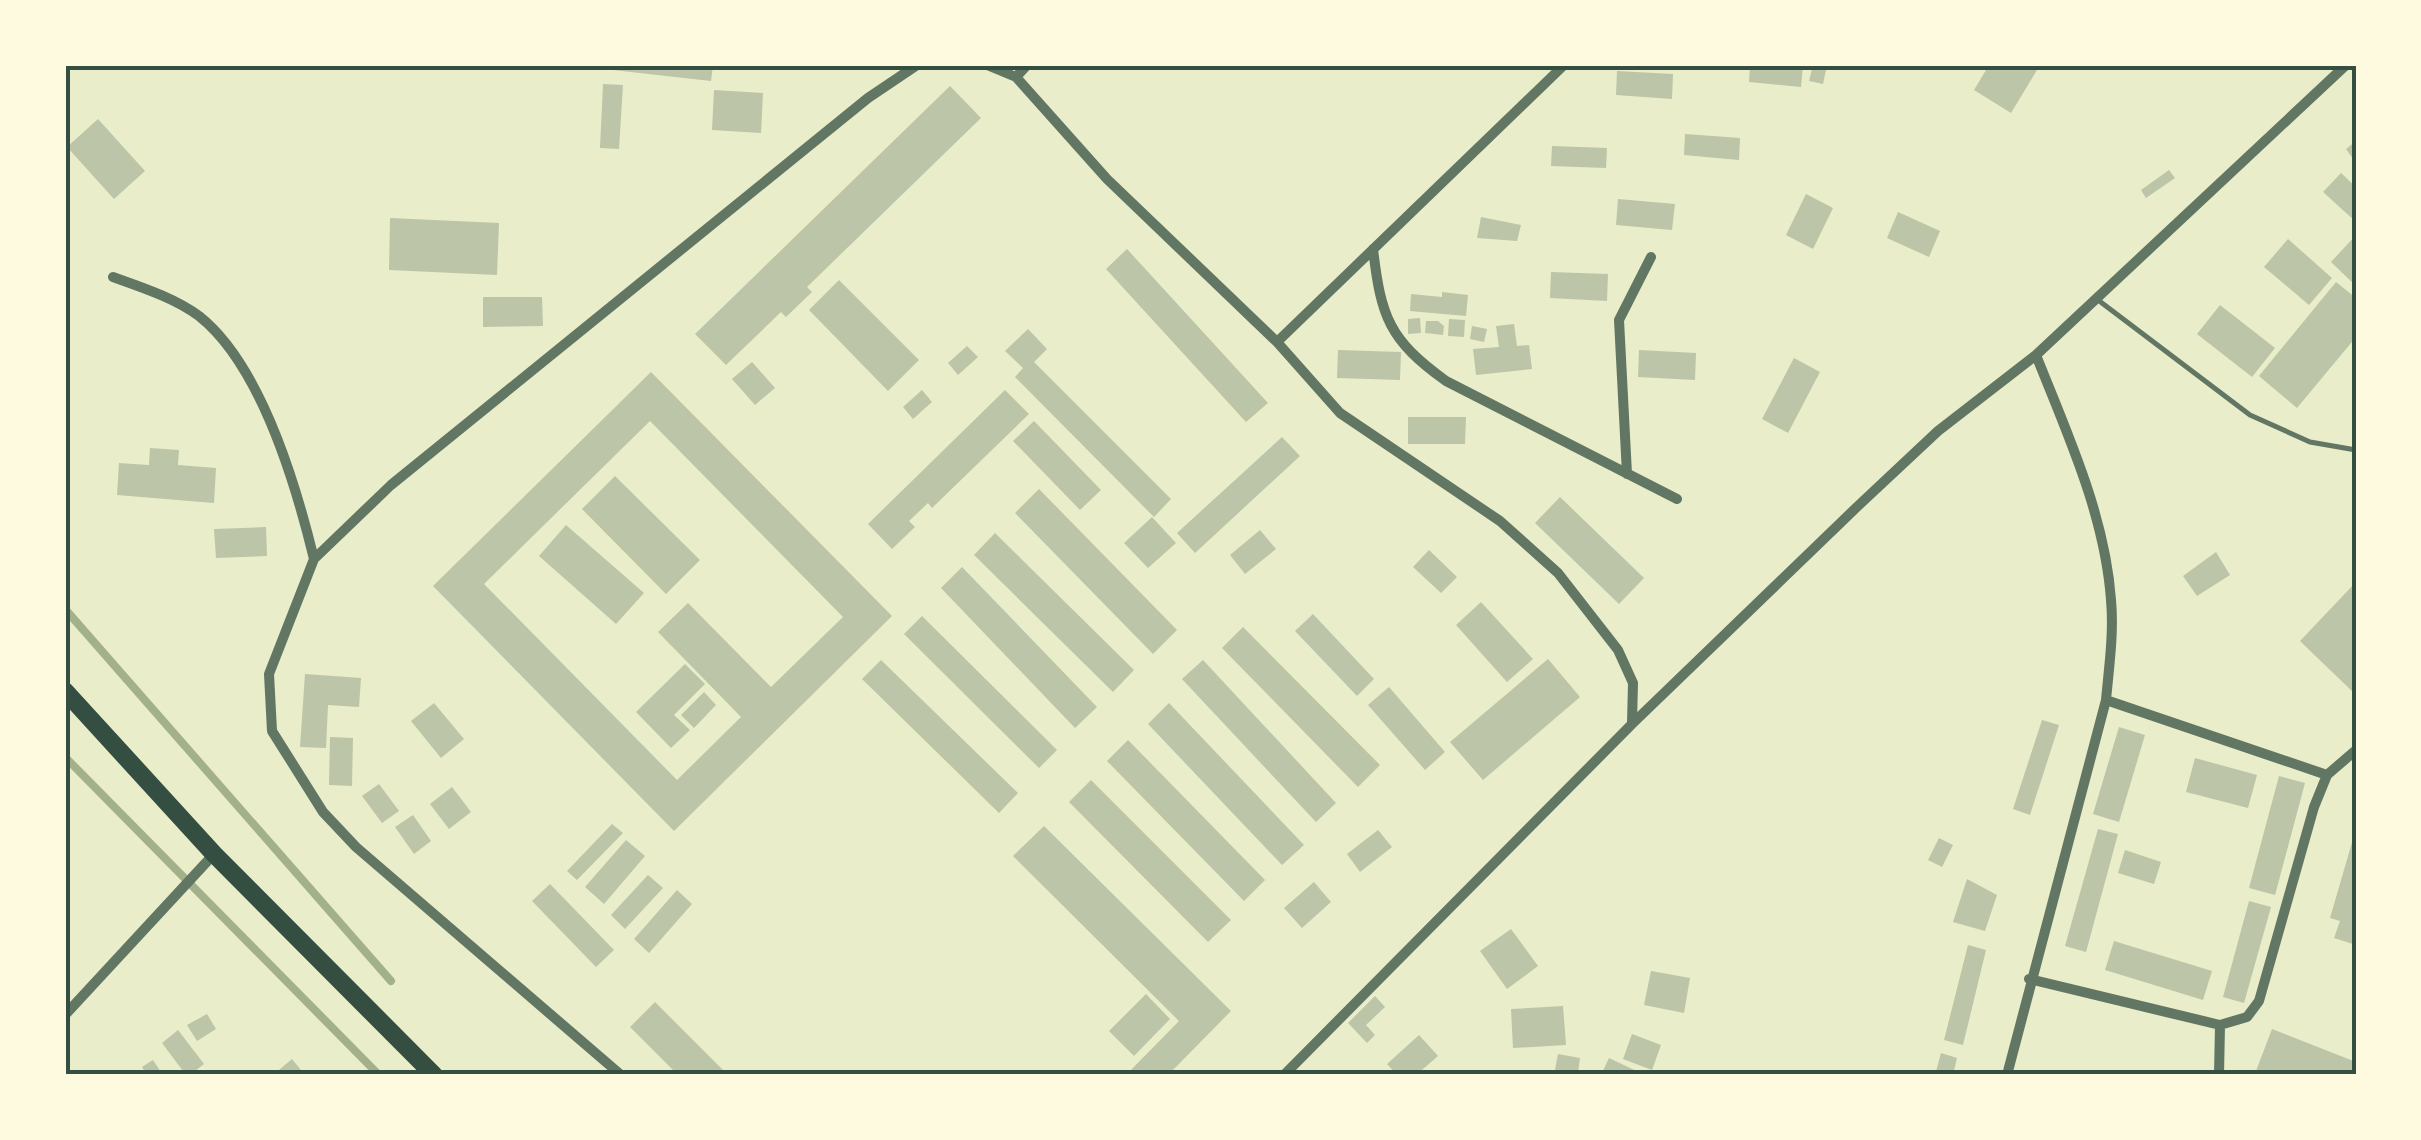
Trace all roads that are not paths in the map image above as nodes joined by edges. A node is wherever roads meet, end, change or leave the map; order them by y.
1 (917, 65) edge
2 (987, 65) edge
3 (1027, 65) edge
4 (1564, 65) edge
5 (2346, 65) edge
6 (1016, 77) junction
7 (1373, 249) junction
8 (1651, 257) dead end
9 (114, 277) dead end
10 (2096, 298) junction
11 (1277, 342) junction
12 (2036, 356) junction
13 (2356, 450) edge
14 (1627, 474) junction
15 (1676, 499) dead end
16 (314, 559) junction
17 (65, 690) edge
18 (2106, 700) junction
19 (1632, 724) junction
20 (2356, 750) edge
21 (2327, 775) junction
22 (214, 854) junction
23 (2029, 979) junction
24 (65, 1015) edge
25 (2220, 1026) junction
26 (434, 1075) edge
27 (621, 1075) edge
28 (1284, 1075) edge
29 (2007, 1075) edge
30 (2219, 1075) edge

1 - 16 street
2 - 6 street
3 - 6 street
4 - 7 street
5 - 10 street
6 - 11 street
7 - 11 street
7 - 14 street
8 - 14 street
9 - 16 street
10 - 12 street
10 - 13 lane
11 - 19 street
12 - 18 street
12 - 19 street
14 - 15 street
16 - 27 street
17 - 22 main road
18 - 21 street
18 - 23 street
19 - 28 street
20 - 21 street
21 - 25 street
22 - 24 street
22 - 26 main road
23 - 25 street
23 - 29 street
25 - 30 street

